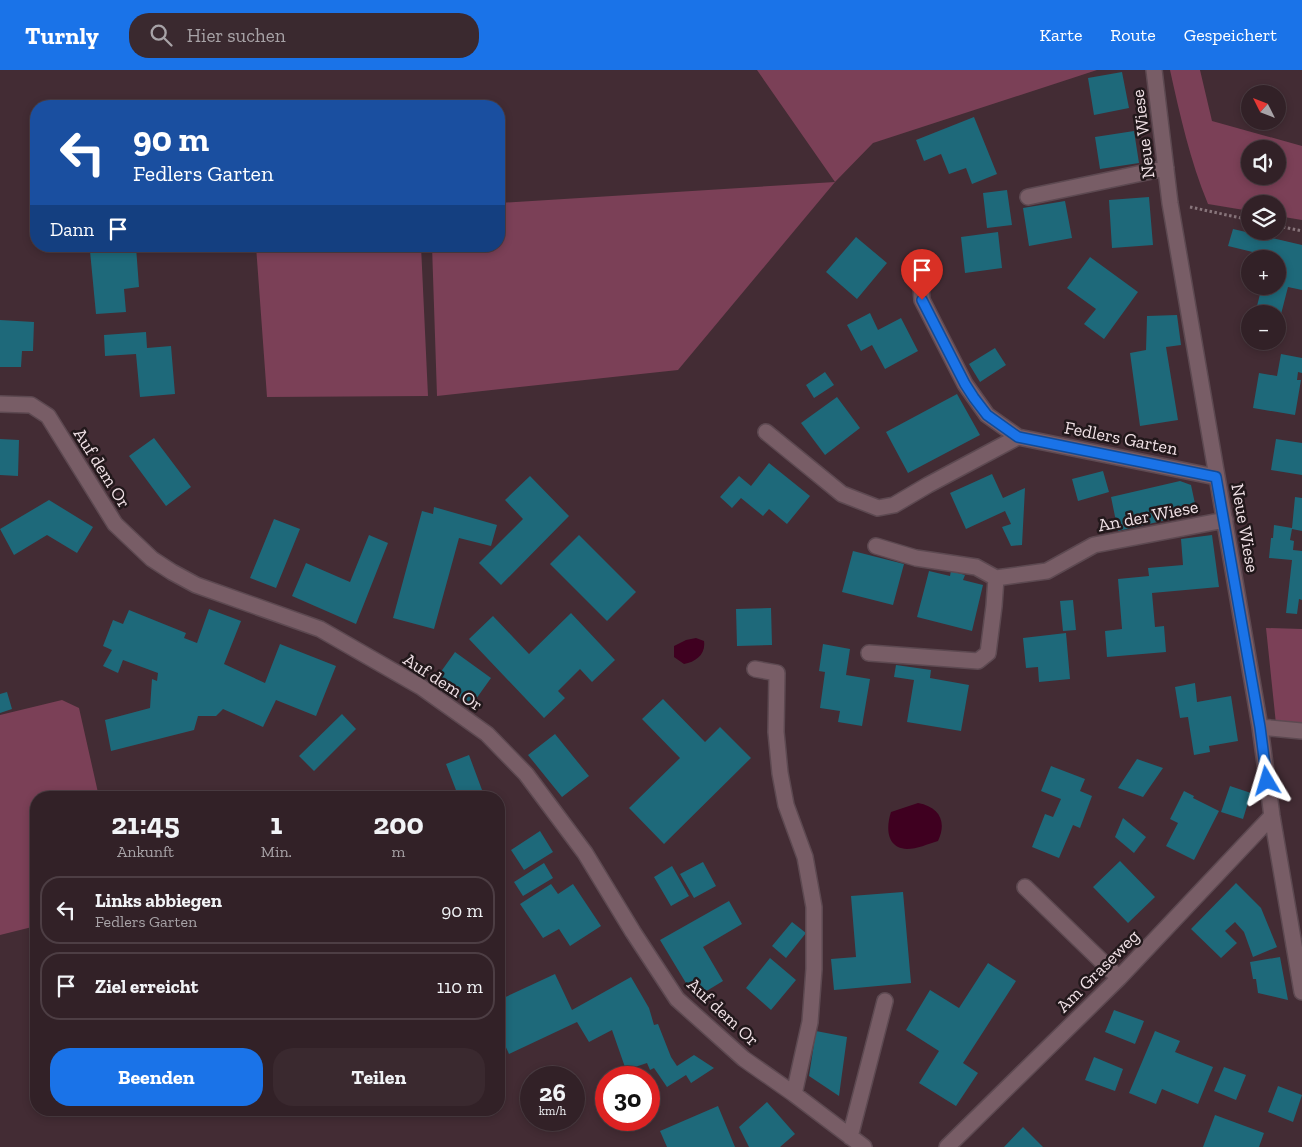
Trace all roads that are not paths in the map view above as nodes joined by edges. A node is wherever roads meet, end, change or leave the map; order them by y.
1 (1154, 70) edge
2 (1166, 168) junction
3 (1028, 197) dead end
4 (919, 258) dead end
5 (0, 404) edge
6 (766, 432) dead end
7 (1018, 437) junction
8 (1216, 477) junction
9 (1225, 520) junction
10 (876, 546) dead end
11 (996, 578) junction
12 (869, 653) dead end
13 (755, 669) dead end
14 (1260, 727) junction
15 (1302, 731) edge
16 (1272, 816) junction
17 (1025, 887) dead end
18 (1300, 974) edge
19 (1119, 978) junction
20 (1302, 992) edge
21 (885, 1001) dead end
22 (794, 1094) junction
23 (850, 1137) junction
24 (864, 1147) edge
25 (947, 1147) edge

1 - 2 street, Neue Wiese
2 - 3 street
2 - 8 street, Neue Wiese
4 - 7 street, Fedlers Garten
5 - 22 street, Auf dem Or
6 - 7 street
7 - 8 street, Fedlers Garten
8 - 9 street, Neue Wiese
9 - 11 street, An der Wiese
9 - 14 street, Neue Wiese
10 - 11 street
11 - 12 street
13 - 22 street
14 - 15 street
14 - 16 street, Neue Wiese
16 - 18 street, Neue Wiese
16 - 19 street, Am Graseweg
17 - 19 street
18 - 20 street, Neue Wiese
19 - 25 street, Am Graseweg
21 - 23 street
22 - 23 street, Auf dem Or
23 - 24 street, Auf dem Or

